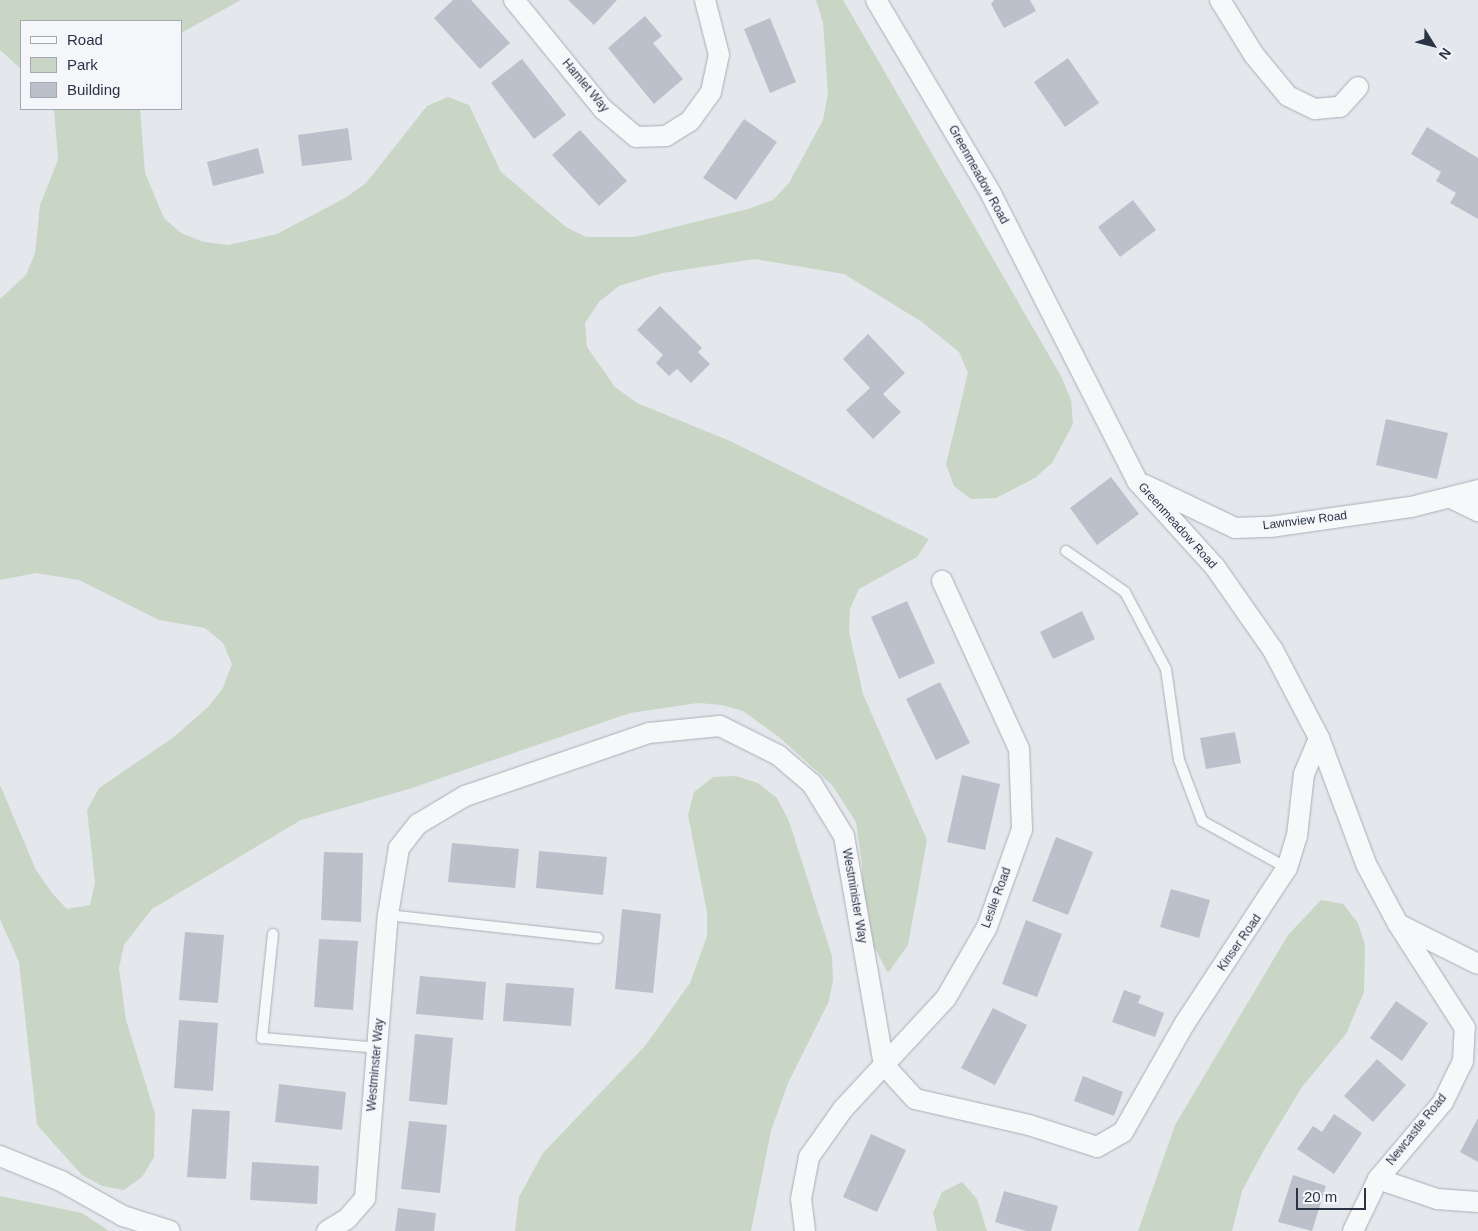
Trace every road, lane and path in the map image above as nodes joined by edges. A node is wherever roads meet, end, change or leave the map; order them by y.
1 (514, 0) edge
2 (705, 0) edge
3 (876, 0) edge
4 (1220, 0) edge
5 (1358, 87) dead end
6 (1137, 481) junction
7 (1478, 490) edge
8 (1453, 499) junction
9 (1478, 511) edge
10 (1066, 551) dead end
11 (942, 581) dead end
12 (1319, 738) junction
13 (1287, 868) junction
14 (392, 881) joint
15 (388, 915) junction
16 (1398, 924) junction
17 (273, 934) dead end
18 (598, 938) dead end
19 (1478, 964) edge
20 (378, 1048) junction
21 (884, 1065) junction
22 (0, 1156) edge
23 (1378, 1179) junction
24 (1478, 1202) edge
25 (170, 1231) edge
26 (327, 1231) edge
27 (805, 1231) edge
28 (1353, 1231) edge

1 - 2 street, Hamlet Way
3 - 6 street, Greenmeadow Road
4 - 5 street
6 - 8 street, Lawnview Road
6 - 12 street, Greenmeadow Road
7 - 8 street, Lawnview Road
8 - 9 street
10 - 13 lane
11 - 21 street, Leslie Road
12 - 13 street, Kinser Road
12 - 16 street, Greenmeadow Road
13 - 21 street, Kinser Road
14 - 15 street, Westminster Way
14 - 21 street, Westminister Way
15 - 18 lane
15 - 20 street, Westminster Way
16 - 19 street
16 - 23 street, Newcastle Road
17 - 20 lane
20 - 26 street, Westminster Way
21 - 27 street, Leslie Road
22 - 25 street
23 - 24 street
23 - 28 street, Newcastle Road

